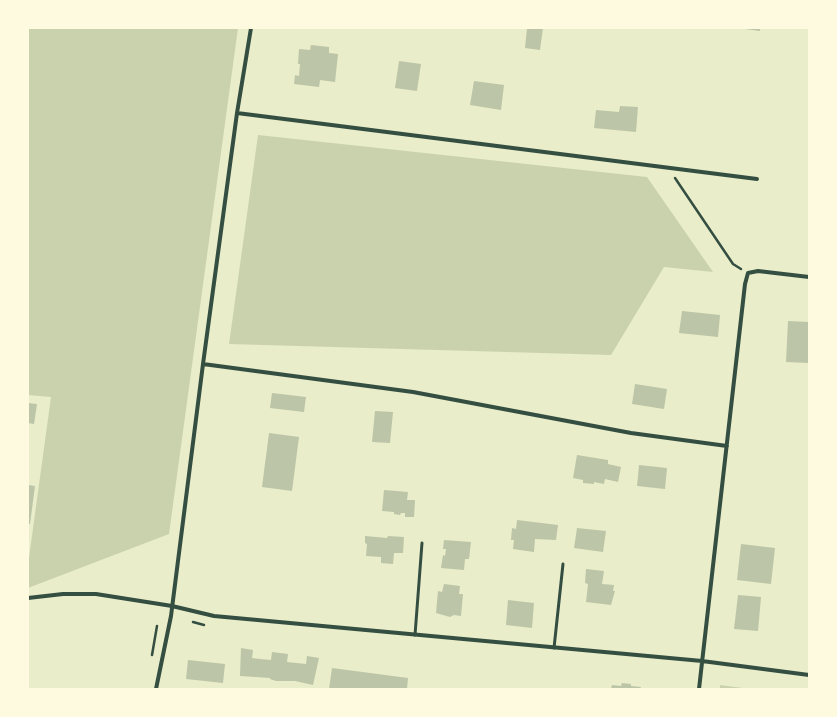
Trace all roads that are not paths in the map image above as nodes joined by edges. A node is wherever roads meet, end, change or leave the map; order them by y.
1 (251, 28) edge
2 (237, 113) junction
3 (757, 179) dead end
4 (809, 277) edge
5 (202, 364) junction
6 (727, 446) junction
7 (422, 543) dead end
8 (563, 564) dead end
9 (28, 598) edge
10 (172, 606) junction
11 (416, 635) junction
12 (554, 648) junction
13 (702, 661) junction
14 (809, 675) edge
15 (156, 689) edge
16 (699, 689) edge

1 - 2 street
2 - 3 street
2 - 5 street
4 - 6 street
5 - 6 street
5 - 10 street
6 - 13 street
7 - 11 lane
8 - 12 lane
9 - 10 street
10 - 11 street
10 - 15 street
11 - 12 street
12 - 13 street
13 - 14 street
13 - 16 street

